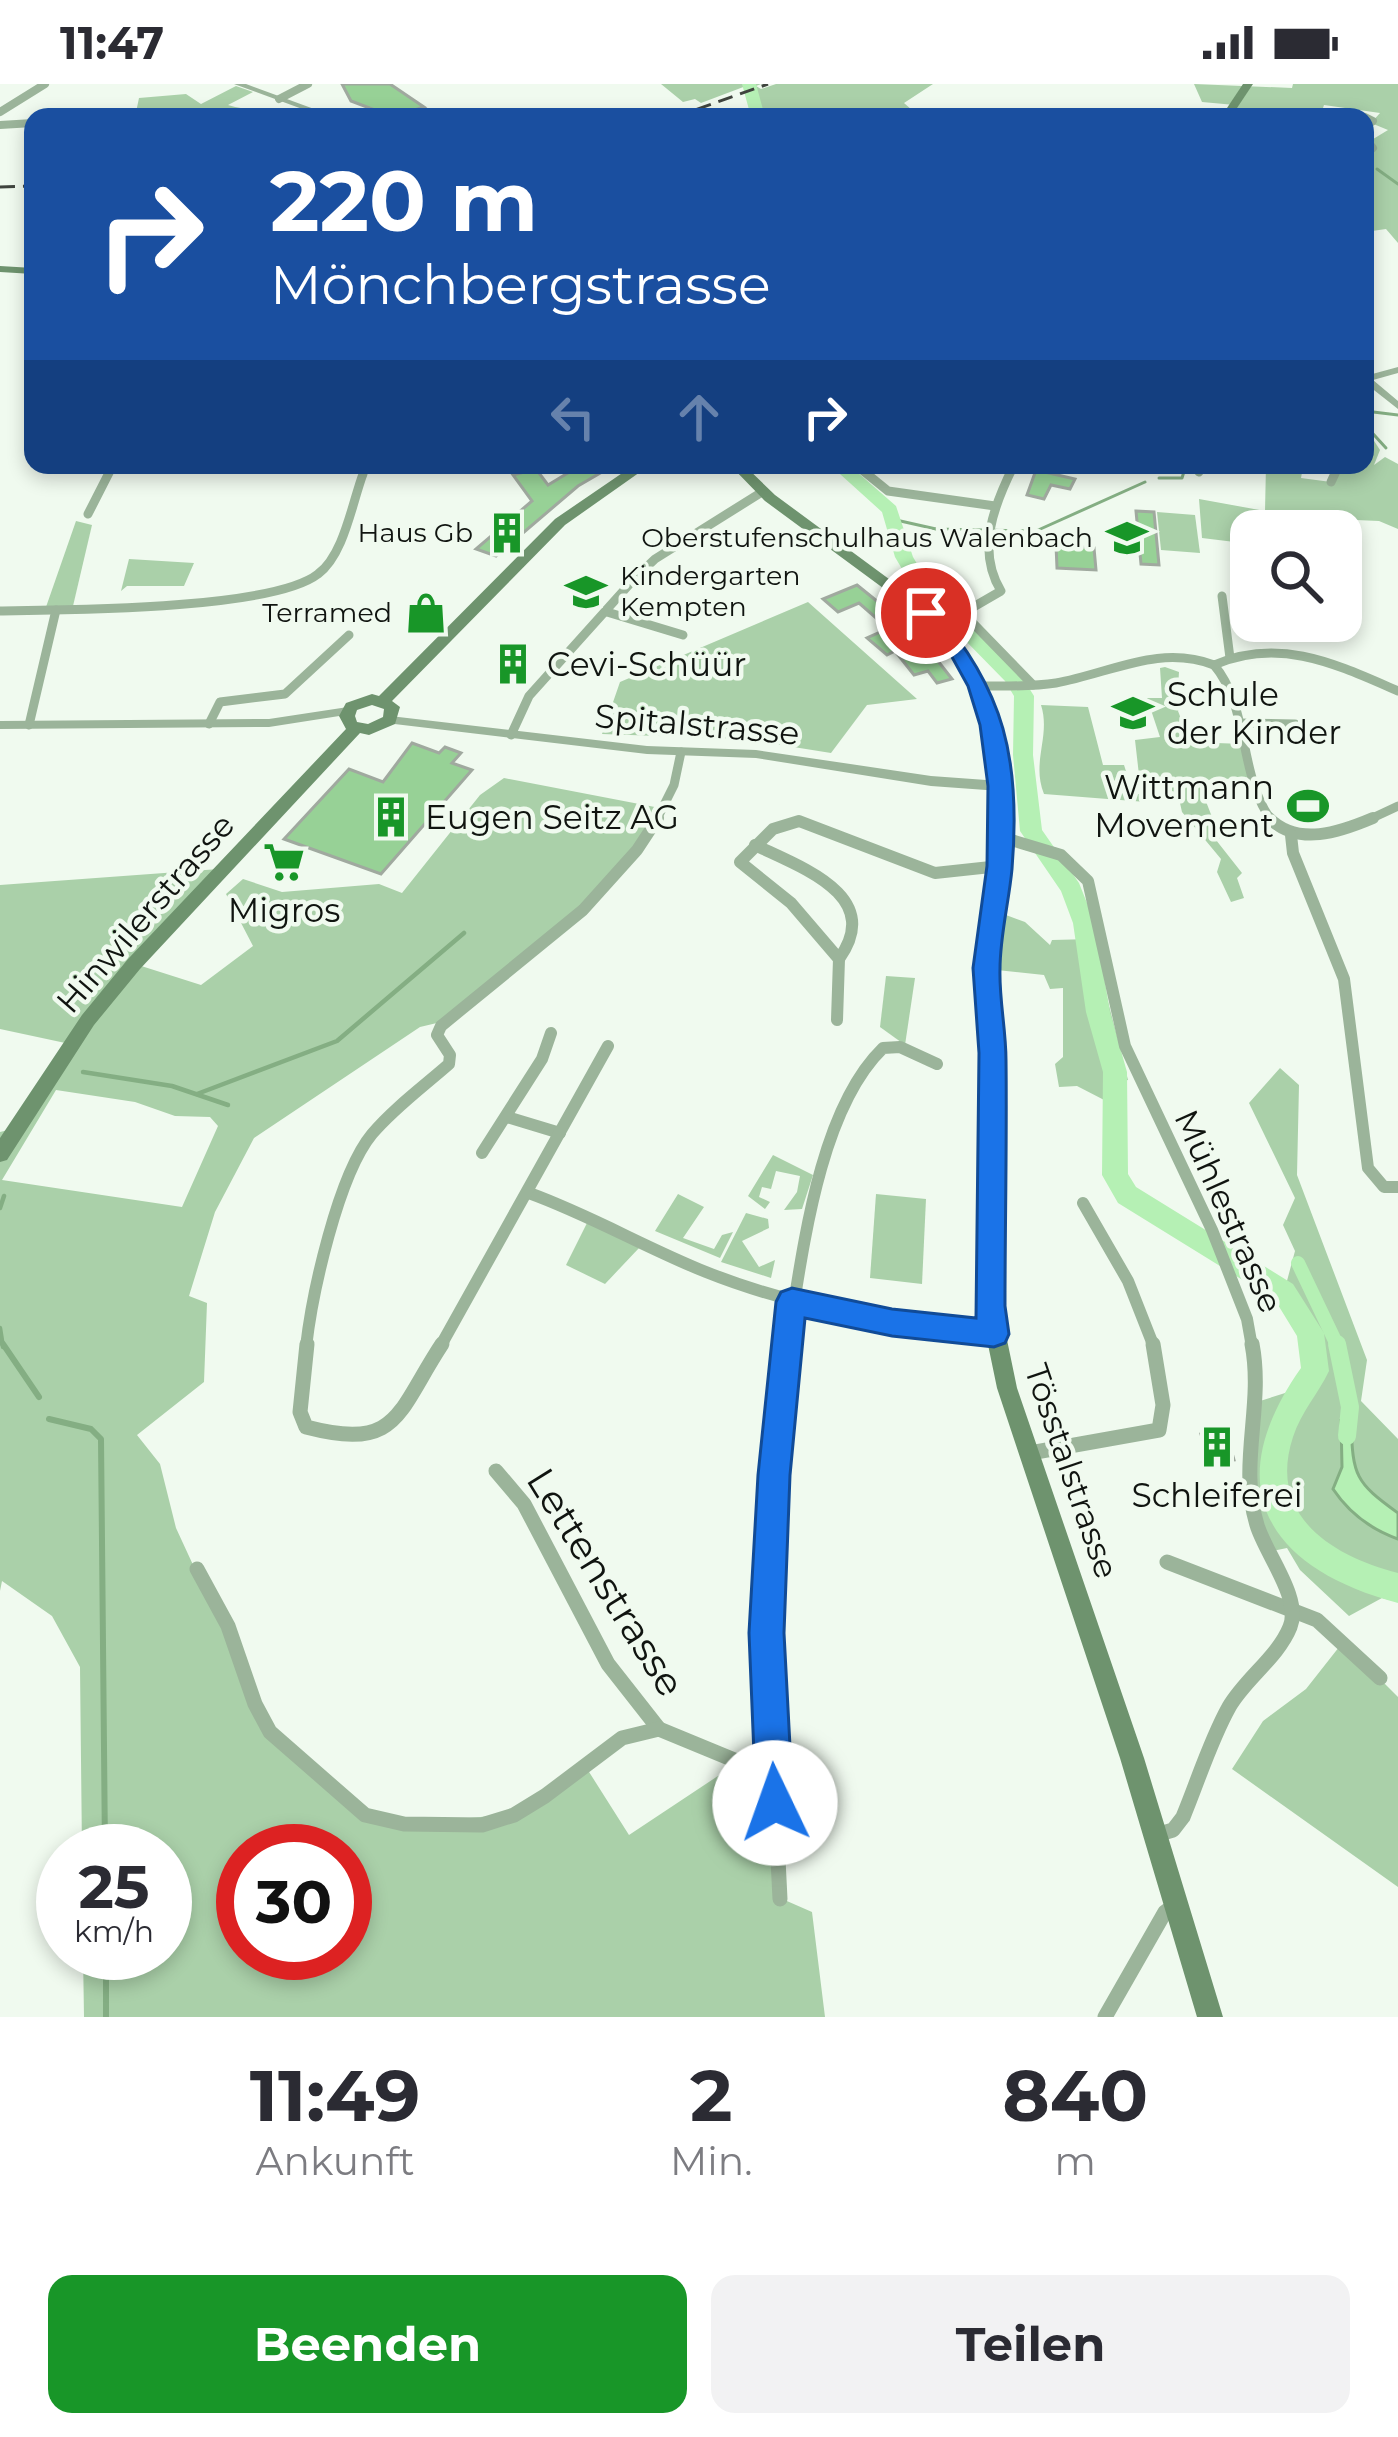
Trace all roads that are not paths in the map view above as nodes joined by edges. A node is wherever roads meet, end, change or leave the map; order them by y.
1 (45, 84) edge
2 (238, 84) edge
3 (308, 84) edge
4 (279, 98) junction
5 (307, 108) edge
6 (0, 112) edge
7 (1374, 386) edge
8 (1398, 406) edge
9 (108, 474) edge
10 (363, 474) edge
11 (630, 474) edge
12 (745, 474) edge
13 (867, 474) edge
14 (1010, 474) edge
15 (1335, 474) edge
16 (1331, 482) dead end
17 (762, 492) junction
18 (995, 506) junction
19 (88, 514) dead end
20 (1222, 596) dead end
21 (56, 610) junction
22 (0, 611) edge
23 (607, 612) junction
24 (349, 634) dead end
25 (682, 635) dead end
26 (1230, 658) junction
27 (1214, 665) junction
28 (1030, 685) junction
29 (980, 686) junction
30 (1398, 691) edge
31 (383, 701) junction
32 (348, 711) junction
33 (390, 720) junction
34 (1237, 723) junction
35 (209, 724) junction
36 (1295, 724) dead end
37 (0, 725) edge
38 (29, 725) junction
39 (356, 728) junction
40 (511, 735) junction
41 (681, 752) junction
42 (1000, 786) junction
43 (1398, 806) edge
44 (1291, 835) junction
45 (1001, 837) junction
46 (755, 845) junction
47 (1000, 866) junction
48 (839, 959) junction
49 (837, 1020) dead end
50 (551, 1033) dead end
51 (608, 1046) dead end
52 (937, 1064) dead end
53 (507, 1117) junction
54 (560, 1132) junction
55 (482, 1153) dead end
56 (0, 1154) edge
57 (1398, 1187) edge
58 (529, 1193) junction
59 (1083, 1204) dead end
60 (792, 1302) junction
61 (994, 1334) junction
62 (1030, 1453) junction
63 (496, 1471) dead end
64 (1167, 1562) dead end
65 (197, 1569) dead end
66 (1294, 1611) junction
67 (1380, 1678) dead end
68 (659, 1729) junction
69 (773, 1763) junction
70 (1156, 1835) junction
71 (780, 1899) dead end
72 (1178, 1903) junction
73 (1105, 2017) edge
74 (1210, 2017) edge

1 - 6 street
2 - 4 street
3 - 4 street
4 - 5 street
7 - 8 street
9 - 19 street
10 - 21 street
11 - 31 main road
12 - 17 main road, Tösstalstrasse
13 - 18 street
14 - 18 street
15 - 16 street
17 - 23 street
17 - 29 main road, Tösstalstrasse
18 - 28 street
20 - 26 street
21 - 22 street
21 - 38 street
23 - 25 street
23 - 40 street
24 - 35 street
26 - 27 street
26 - 30 street
27 - 28 street
27 - 34 street
28 - 29 street
29 - 42 main road, Tösstalstrasse
31 - 32 main road
31 - 33 main road
32 - 35 street
32 - 39 main road
33 - 39 main road
33 - 40 street, Spitalstrasse
34 - 36 street
34 - 44 street
35 - 38 street
37 - 38 street
39 - 56 main road, Hinwilerstrasse
40 - 41 street, Spitalstrasse
41 - 42 street, Spitalstrasse
41 - 58 street
42 - 45 main road, Tösstalstrasse
43 - 44 street
44 - 57 street
45 - 47 main road, Tösstalstrasse
45 - 66 street, Mühlestrasse
46 - 47 street
46 - 48 street
46 - 48 street
47 - 61 main road, Tösstalstrasse
48 - 49 street
50 - 53 street
51 - 54 street
52 - 60 street
53 - 54 street
53 - 55 street
54 - 58 street
58 - 60 street
59 - 62 street
60 - 61 street
60 - 69 street
61 - 62 main road, Tösstalstrasse
62 - 70 main road, Tösstalstrasse
63 - 68 street, Lettenstrasse
64 - 66 street
65 - 68 street
66 - 67 street
66 - 70 street
68 - 69 street
69 - 71 street
70 - 72 main road, Tösstalstrasse
72 - 73 street
72 - 74 main road, Tösstalstrasse

